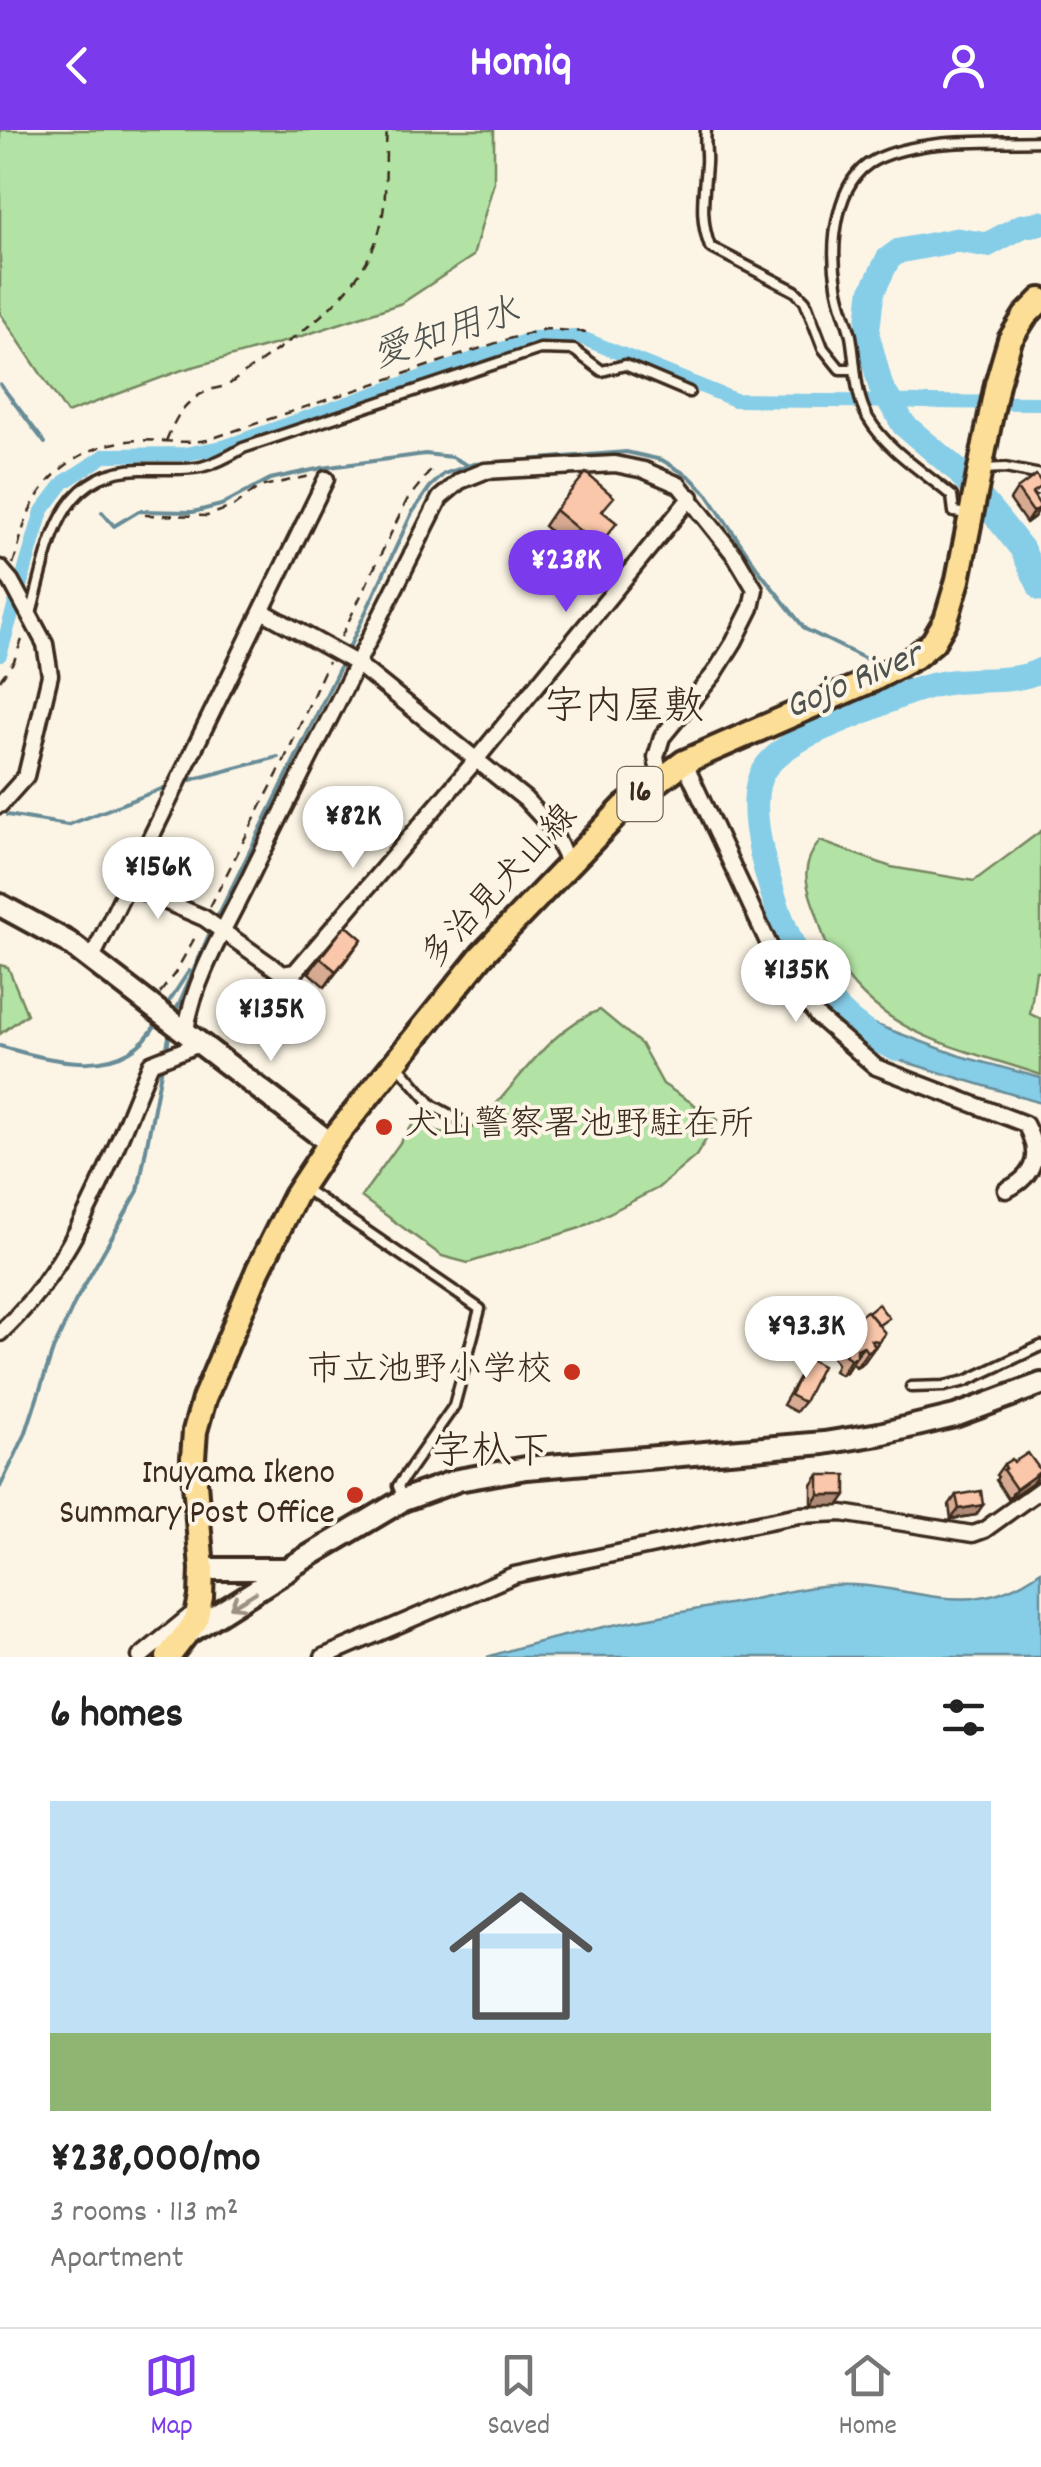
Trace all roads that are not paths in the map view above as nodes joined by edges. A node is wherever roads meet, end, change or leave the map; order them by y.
1 (706, 130) edge
2 (1041, 142) edge
3 (1041, 300) edge
4 (854, 368) junction
5 (688, 392) dead end
6 (982, 469) junction
7 (1041, 475) edge
8 (326, 479) road end
9 (690, 497) junction
10 (972, 514) junction
11 (5, 574) edge
12 (262, 611) junction
13 (28, 613) junction
14 (354, 662) junction
15 (475, 761) junction
16 (684, 762) junction
17 (660, 778) junction
18 (0, 805) edge
19 (570, 864) junction
20 (130, 886) junction
21 (0, 905) edge
22 (223, 930) junction
23 (91, 960) junction
24 (190, 1034) junction
25 (396, 1062) junction
26 (464, 1122) dead end
27 (330, 1142) junction
28 (302, 1186) junction
29 (1006, 1190) dead end
30 (0, 1333) edge
31 (1041, 1346) edge
32 (1041, 1384) edge
33 (911, 1387) dead end
34 (1041, 1490) edge
35 (403, 1500) junction
36 (294, 1566) junction
37 (202, 1569) junction
38 (199, 1609) junction
39 (190, 1632) junction
40 (140, 1657) edge
41 (168, 1657) edge
42 (323, 1657) edge

1 - 4 lane
2 - 4 lane
3 - 6 main road, 多治見犬山線 / 16
4 - 10 lane
5 - 13 lane
6 - 7 lane
6 - 10 main road, 多治見犬山線 / 16
8 - 12 street
9 - 14 street
9 - 15 street
9 - 17 street
10 - 16 main road, 多治見犬山線 / 16
11 - 13 street
12 - 14 street
12 - 20 street
13 - 18 street
14 - 15 street
14 - 22 street
15 - 19 street
15 - 22 street
16 - 17 main road, 多治見犬山線 / 16
16 - 29 street
17 - 19 main road, 多治見犬山線 / 16
19 - 25 main road, 多治見犬山線 / 16
20 - 22 street
20 - 23 street
21 - 23 main road
22 - 24 street
23 - 24 main road
24 - 27 main road
24 - 30 street
25 - 26 lane
25 - 27 main road, 多治見犬山線 / 16
27 - 28 main road, 多治見犬山線 / 16
28 - 35 lane
28 - 37 main road, 多治見犬山線 / 16
31 - 33 lane
32 - 35 main road
34 - 42 street
35 - 36 main road
36 - 37 main road
36 -> 39 main road
37 - 38 main road, 多治見犬山線 / 16
38 - 39 main road, 多治見犬山線 / 16
38 - 40 street
39 - 41 main road, 多治見犬山線 / 16

